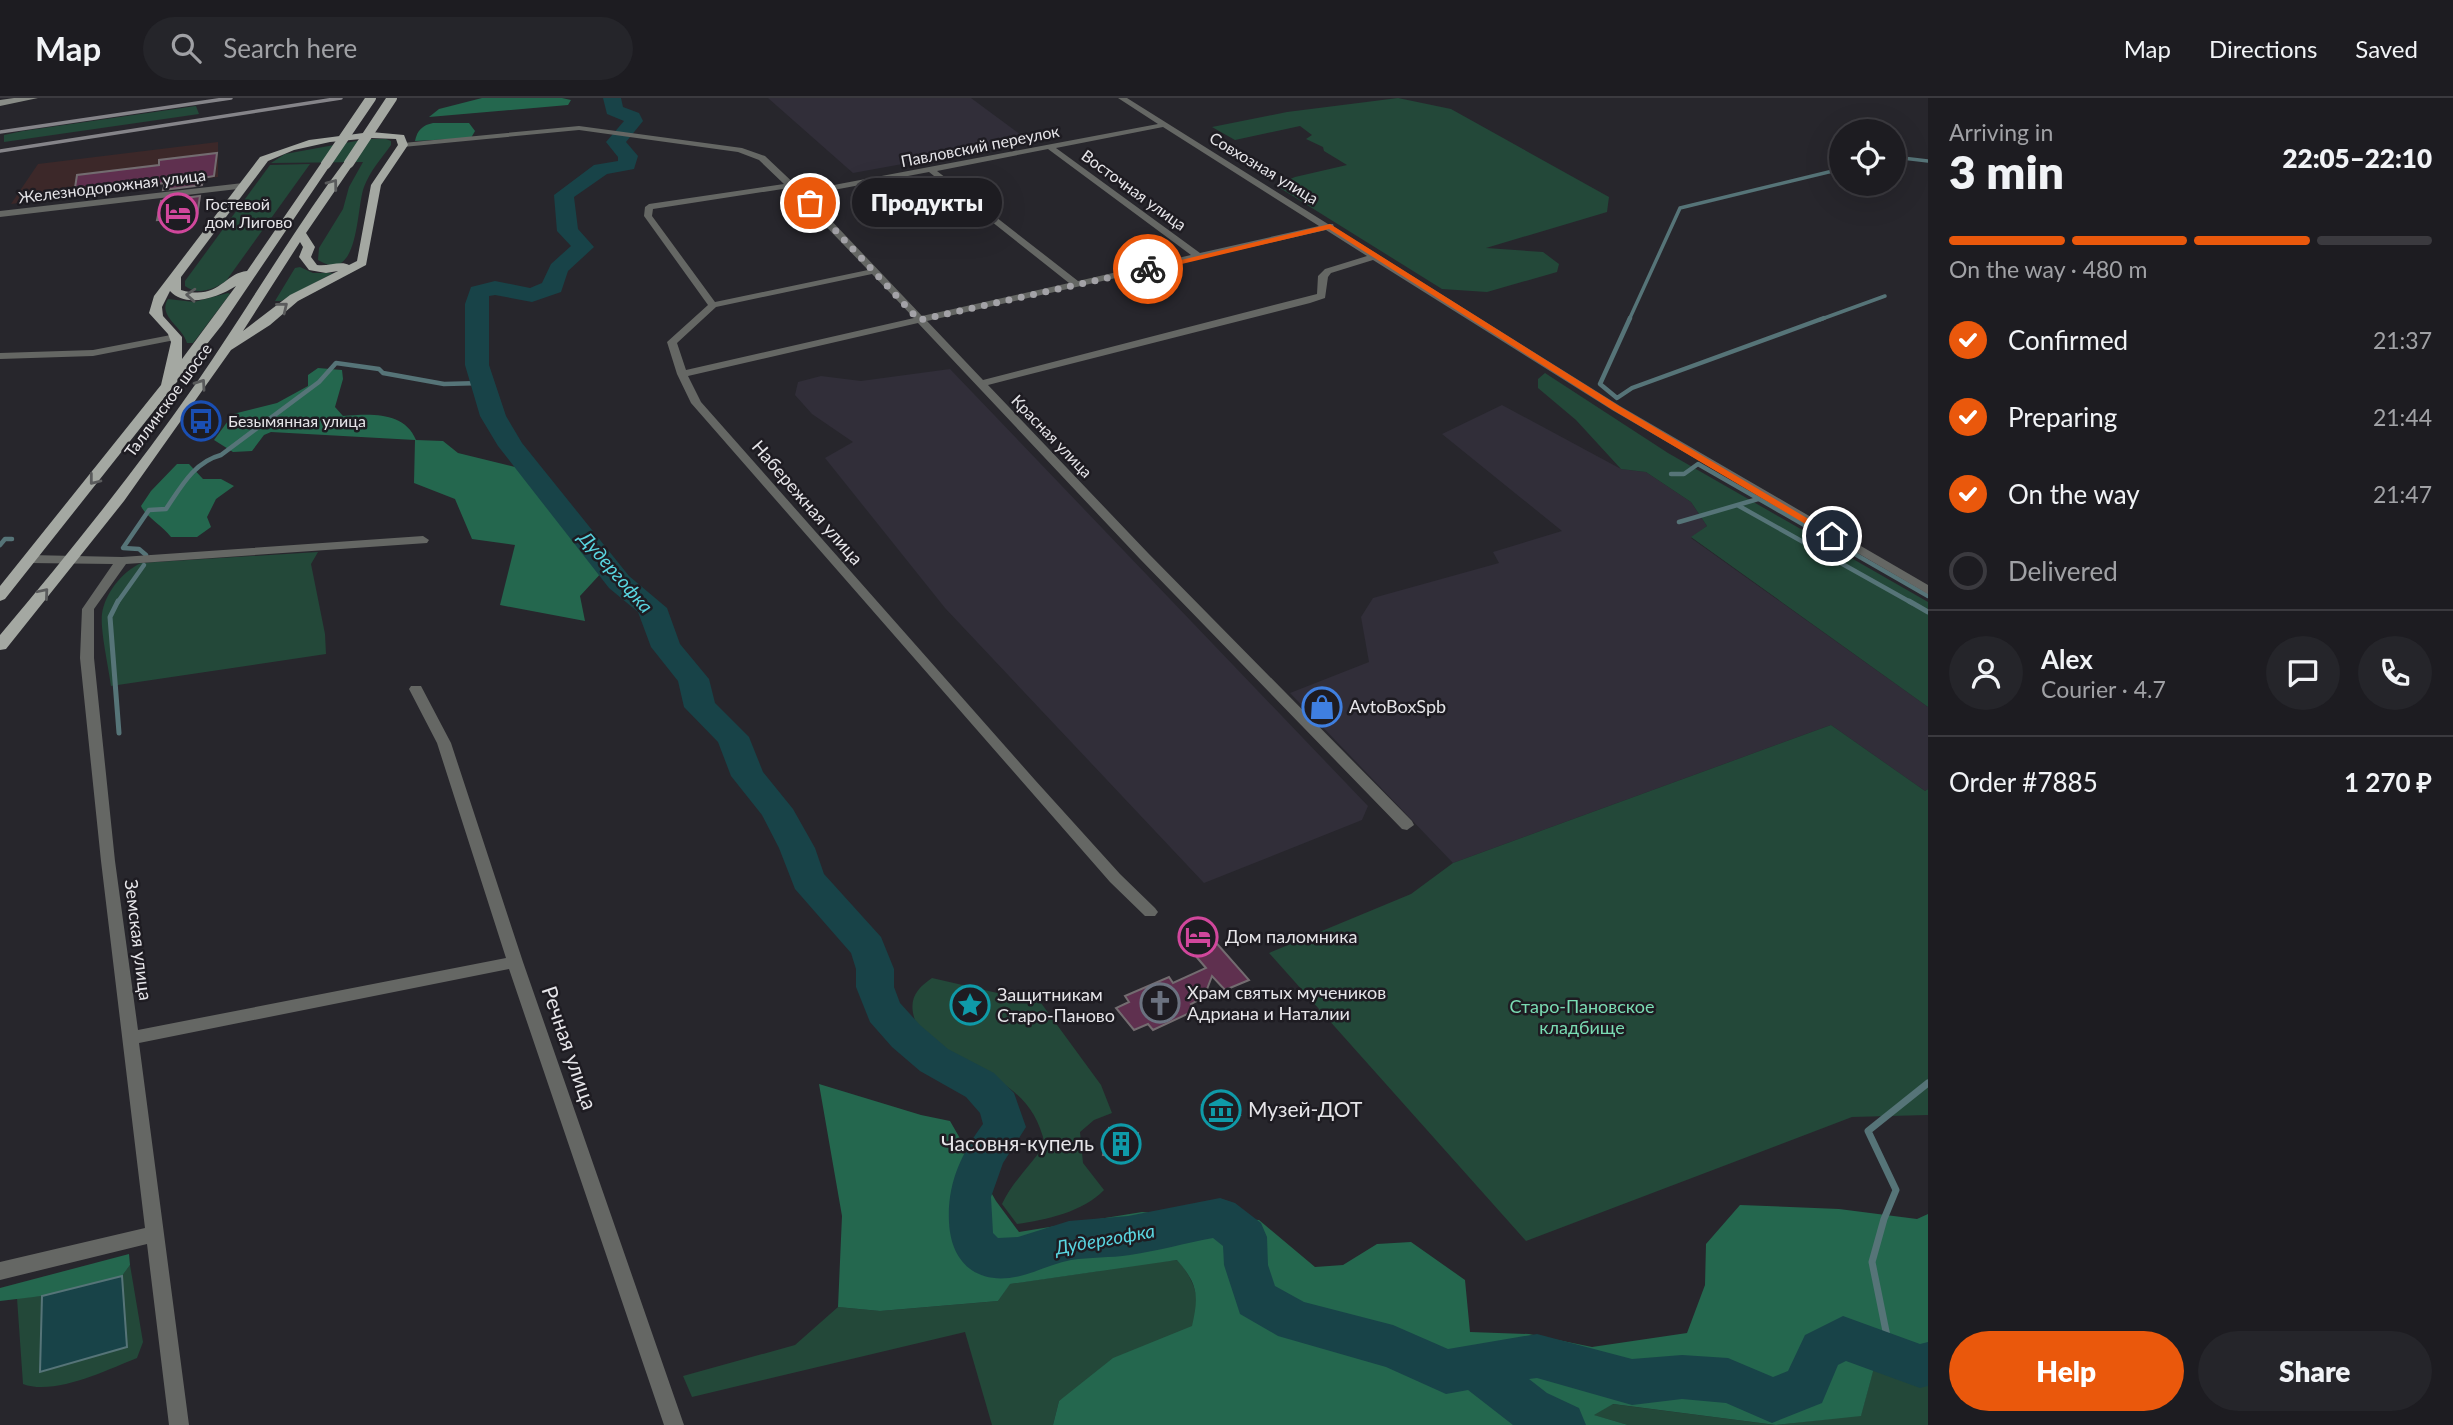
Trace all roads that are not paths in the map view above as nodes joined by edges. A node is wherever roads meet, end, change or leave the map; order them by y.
1 (9, 98) edge
2 (33, 98) edge
3 (371, 98) edge
4 (392, 98) edge
5 (1122, 98) edge
6 (0, 101) edge
7 (1164, 125) junction
8 (403, 145) junction
9 (1050, 147) junction
10 (931, 170) junction
11 (792, 185) junction
12 (243, 186) junction
13 (801, 194) junction
14 (0, 214) edge
15 (1330, 226) junction
16 (300, 232) junction
17 (365, 255) junction
18 (1200, 257) junction
19 (1376, 257) junction
20 (260, 260) junction
21 (874, 271) junction
22 (176, 276) junction
23 (1078, 285) junction
24 (713, 305) junction
25 (919, 320) junction
26 (176, 337) junction
27 (227, 347) junction
28 (0, 356) edge
29 (682, 374) junction
30 (981, 384) junction
31 (167, 388) junction
32 (423, 540) dead end
33 (29, 559) junction
34 (72, 560) junction
35 (122, 561) junction
36 (1928, 590) edge
37 (0, 596) edge
38 (0, 645) edge
39 (416, 689) dead end
40 (1406, 825) dead end
41 (1150, 912) dead end
42 (515, 962) junction
43 (131, 1038) junction
44 (156, 1234) junction
45 (0, 1271) edge
46 (179, 1425) edge
47 (674, 1425) edge

1 - 6 main road
2 - 6 main road
3 - 20 main road, Таллинское шоссе, bridge
16 -> 4 main road, Таллинское шоссе, bridge
5 - 7 street, Совхозная улица
7 - 9 street, Павловский переулок
7 - 15 street, Совхозная улица
8 - 11 street, Красная улица
8 - 12 main road
8 - 17 main road
9 - 10 street, Павловский переулок
9 - 18 street, Восточная улица
10 - 13 street, Павловский переулок
10 - 23 street
11 - 13 street, Красная улица
11 - 24 street
12 - 14 street, Железнодорожная улица
12 - 22 main road
13 - 21 street, Красная улица
15 - 18 street
15 - 19 street, Совхозная улица
16 - 17 main road
16 - 27 main road, Таллинское шоссе
27 -> 17 main road
18 - 23 street
19 - 30 street
19 - 36 street, Совхозная улица
20 -> 22 main road
20 - 31 main road, Таллинское шоссе
21 - 24 street
21 - 25 street, Красная улица
22 - 26 main road
23 - 25 street
24 - 29 street, Набережная улица
25 - 29 street
25 - 30 street, Красная улица
26 - 28 street
26 - 31 main road
34 -> 27 main road, Таллинское шоссе
29 - 41 street, Набережная улица
30 - 40 street, Красная улица
31 -> 33 main road, Таллинское шоссе
32 - 35 street
33 - 34 street
33 - 37 main road, Таллинское шоссе
34 - 35 street
38 -> 34 main road, Таллинское шоссе
35 - 43 street, Земская улица
39 - 42 street, Речная улица
42 - 43 street
42 - 47 street, Речная улица
43 - 44 street, Земская улица
44 - 45 street
44 - 46 street, Земская улица

